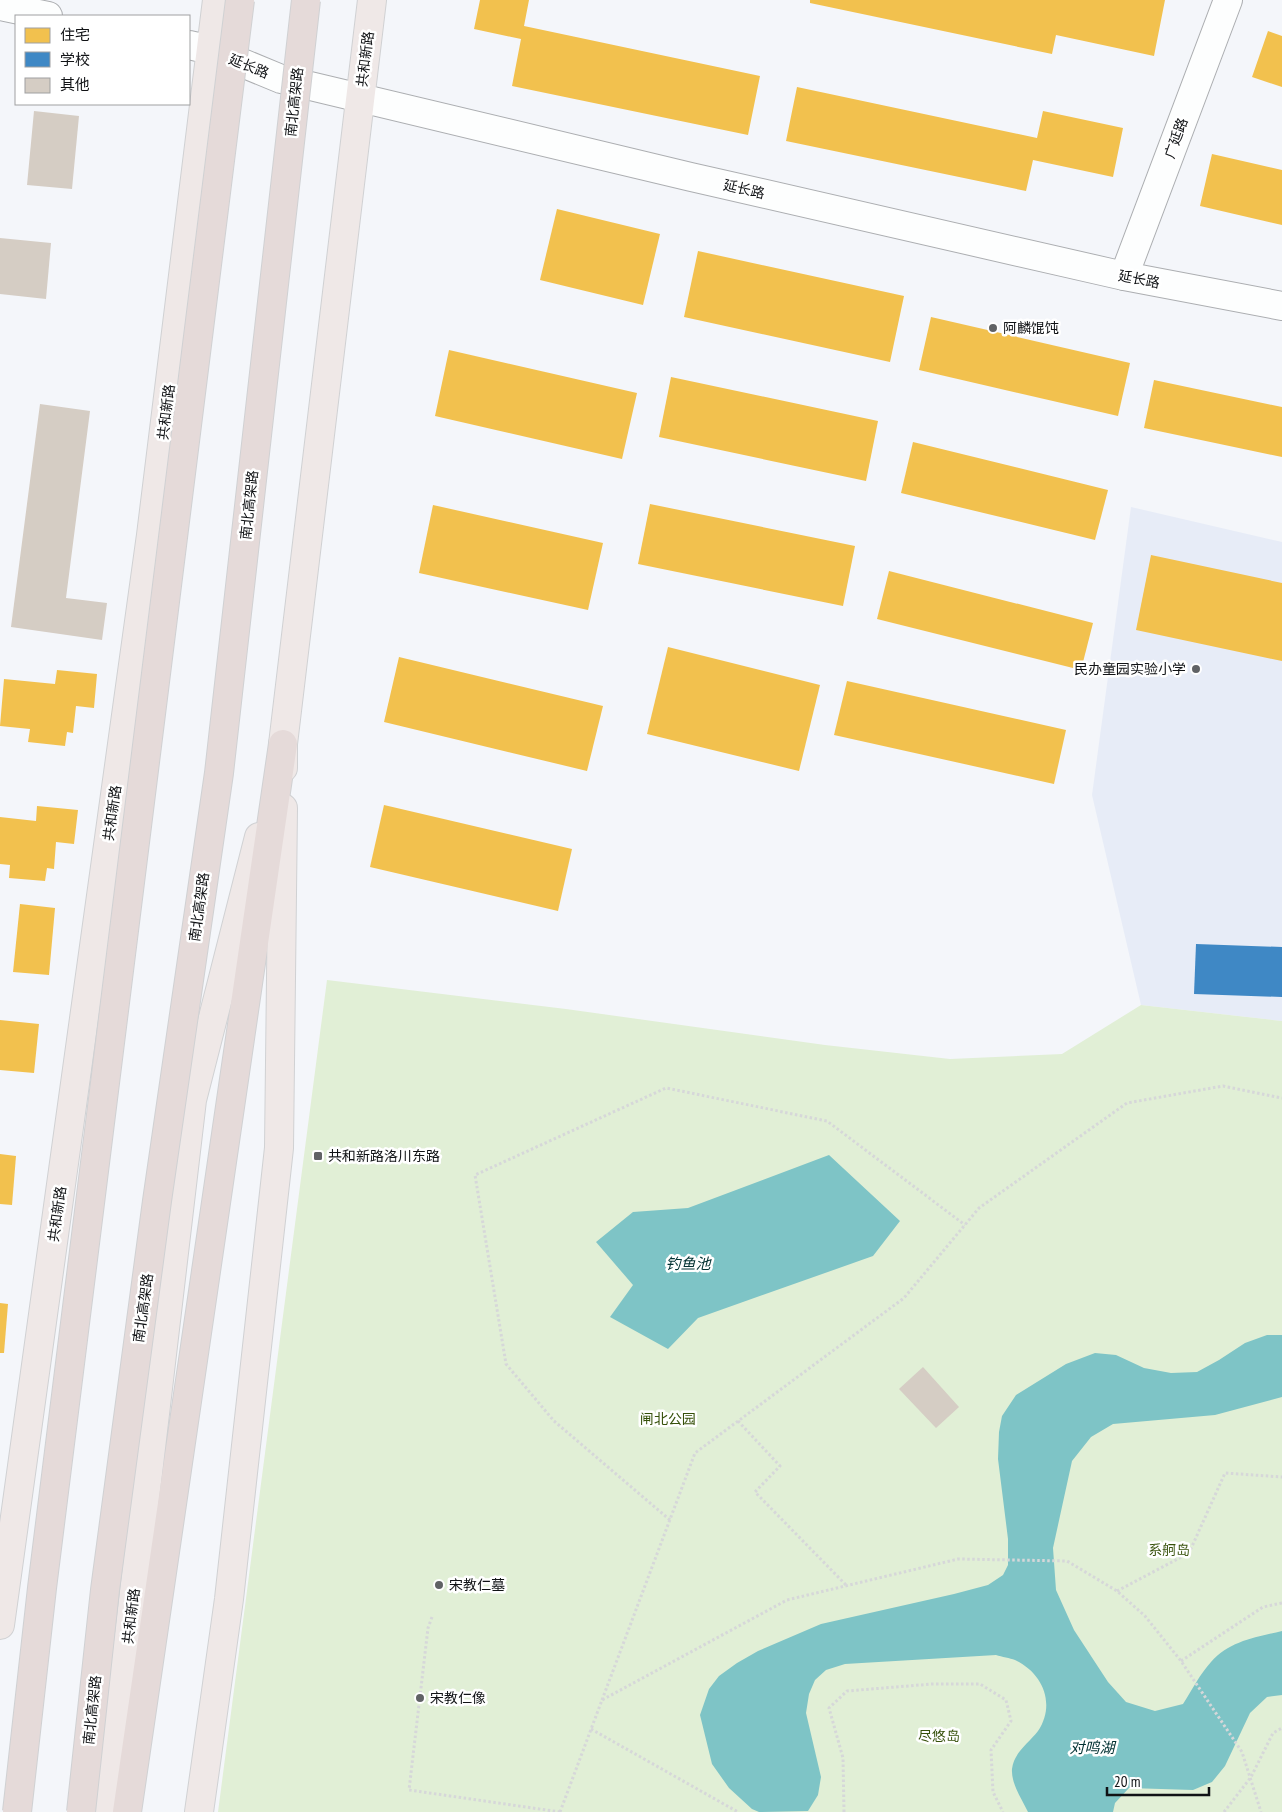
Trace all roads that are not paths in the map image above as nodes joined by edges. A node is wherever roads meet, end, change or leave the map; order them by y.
1 (217, 0) edge
2 (240, 0) edge
3 (306, 0) edge
4 (372, 0) edge
5 (1228, 0) edge
6 (0, 6) edge
7 (43, 15) edge
8 (200, 48) edge
9 (360, 97) junction
10 (1124, 276) junction
11 (1282, 306) edge
12 (283, 744) junction
13 (0, 1626) edge
14 (17, 1812) edge
15 (81, 1812) edge
16 (108, 1812) edge
17 (127, 1812) edge
18 (199, 1812) edge

1 - 8 main road, 共和新路
2 - 14 highway, bridge
3 - 15 highway, 南北高架路, bridge
4 - 9 main road, 共和新路
5 - 10 street, 广延路
6 - 7 street
8 - 9 street, 延长路
8 - 13 main road, 共和新路
9 - 10 street, 延长路
9 - 12 main road, 共和新路
10 - 11 street, 延长路
12 - 16 main road, 共和新路
12 - 17 highway
12 - 18 main road, 共和新路

